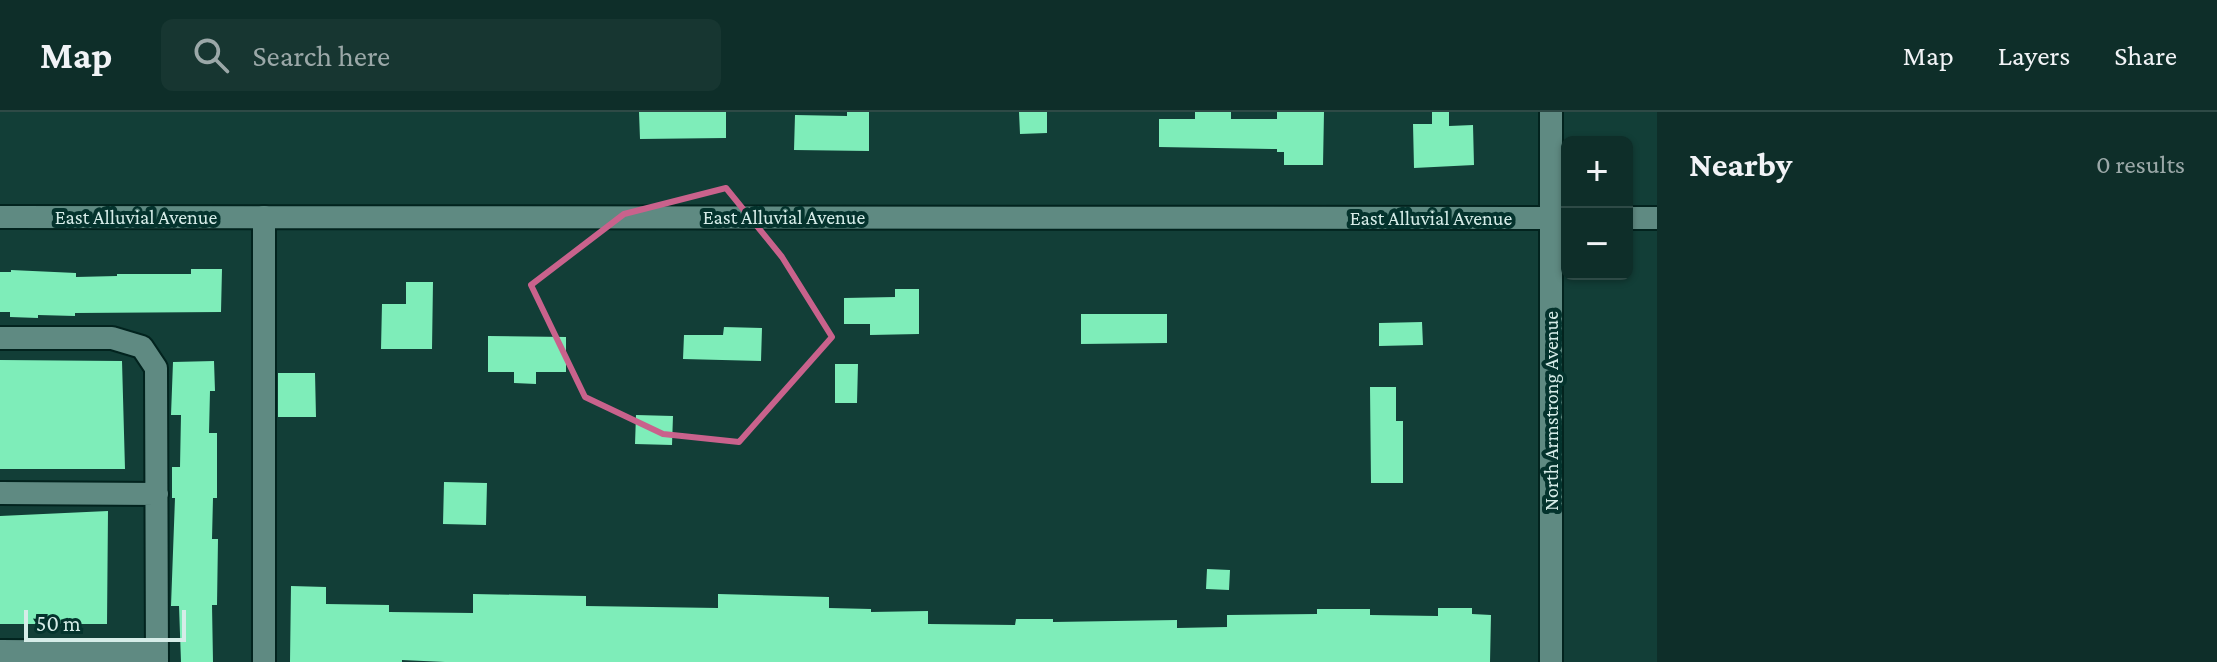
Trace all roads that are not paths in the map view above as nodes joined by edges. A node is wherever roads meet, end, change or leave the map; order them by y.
1 (1551, 112) edge
2 (0, 217) edge
3 (264, 217) junction
4 (1559, 218) edge
5 (1633, 218) edge
6 (1657, 218) edge
7 (0, 338) edge
8 (0, 493) edge
9 (157, 494) junction
10 (0, 651) edge
11 (157, 657) edge
12 (264, 662) edge
13 (1551, 662) edge

1 - 4 street, North Armstrong Avenue
2 - 3 street, East Alluvial Avenue
3 - 4 street, East Alluvial Avenue
3 - 12 street
4 - 13 street, North Armstrong Avenue
5 - 6 street
7 - 9 street
8 - 9 street
9 - 11 street
10 - 11 street

